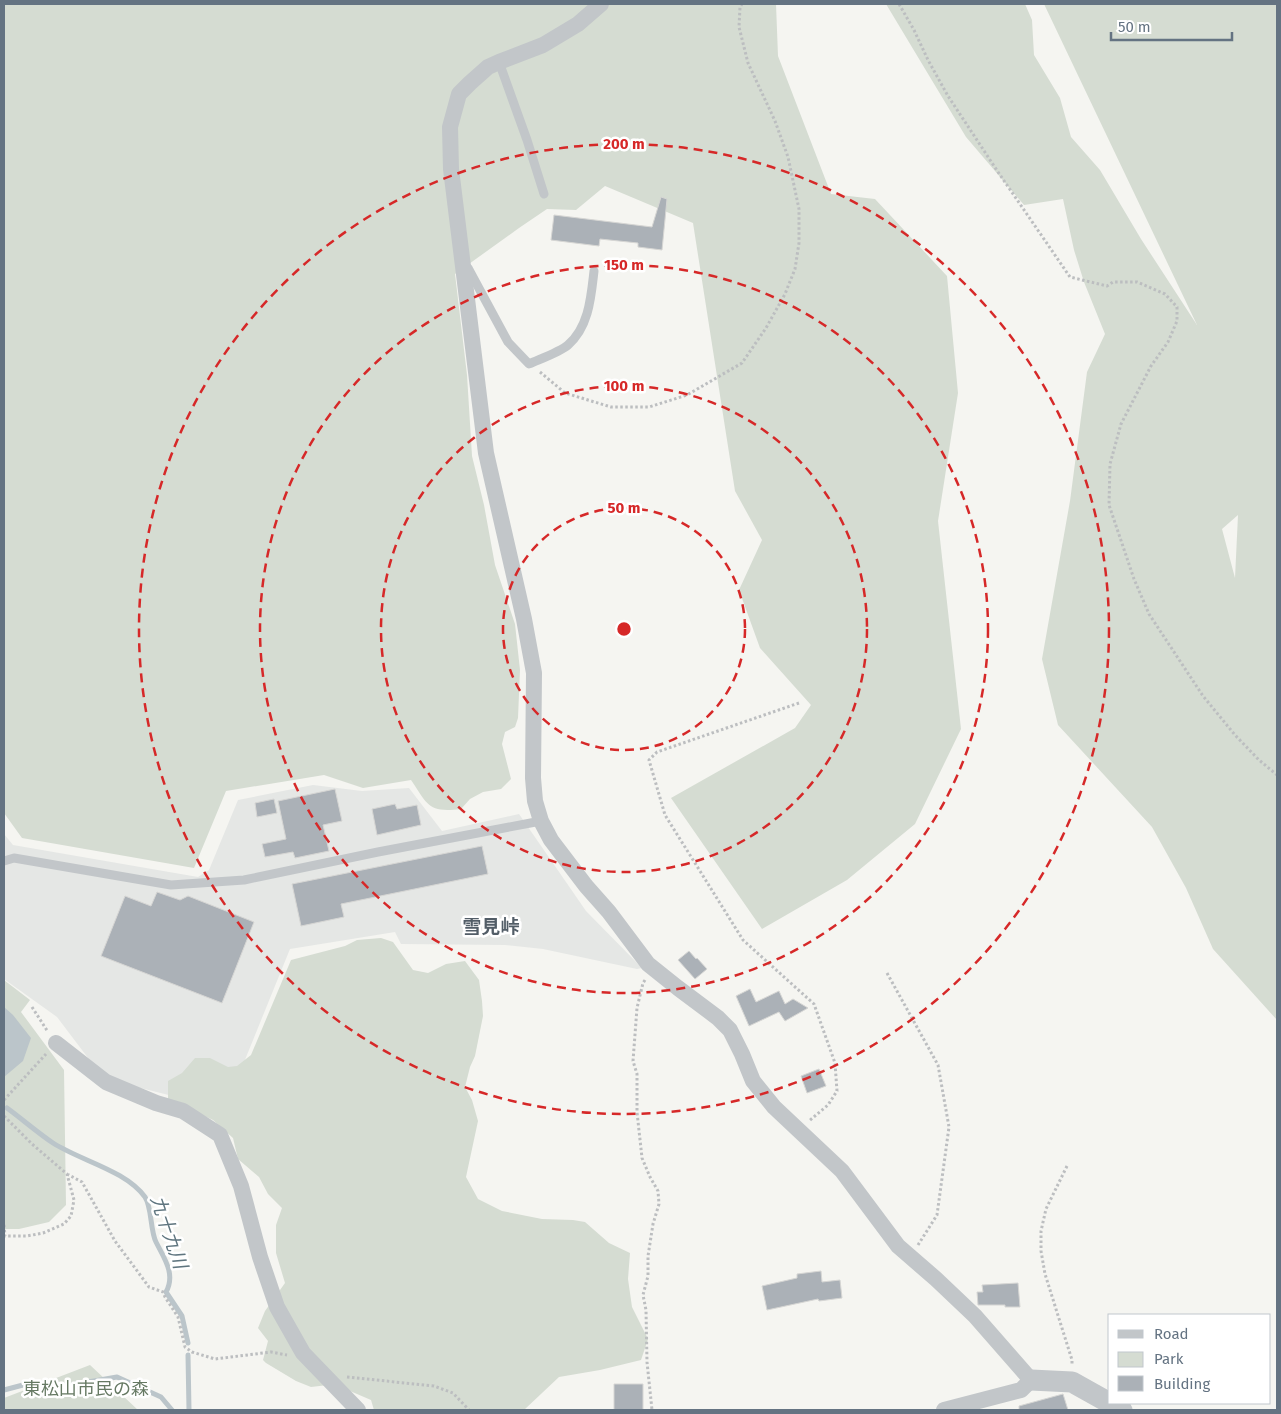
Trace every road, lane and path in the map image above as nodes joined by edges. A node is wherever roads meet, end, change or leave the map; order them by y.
1 (601, 4) edge
2 (742, 4) edge
3 (898, 4) edge
4 (499, 62) junction
5 (544, 194) dead end
6 (461, 254) junction
7 (594, 271) dead end
8 (529, 364) junction
9 (799, 703) dead end
10 (1277, 775) edge
11 (541, 821) junction
12 (4, 861) edge
13 (652, 967) junction
14 (887, 973) dead end
15 (32, 1007) dead end
16 (56, 1043) junction
17 (4, 1100) edge
18 (4, 1116) edge
19 (799, 1130) junction
20 (1067, 1166) dead end
21 (67, 1174) junction
22 (4, 1225) edge
23 (5, 1236) edge
24 (910, 1256) junction
25 (311, 1362) junction
26 (324, 1374) junction
27 (1031, 1380) junction
28 (1072, 1382) junction
29 (1108, 1402) edge
30 (358, 1410) edge
31 (470, 1410) edge
32 (652, 1410) edge
33 (944, 1410) edge

1 - 4 street
2 - 8 path
3 - 10 path
4 - 5 lane
4 - 6 street
6 - 8 lane
6 - 11 street
7 - 8 lane
9 - 19 path
11 - 12 lane
11 - 13 street
13 - 19 street
13 - 32 path
14 - 24 path
15 - 16 path
16 - 17 path
16 - 25 street
18 - 21 path
19 - 24 street
20 - 28 path
21 - 23 path
21 - 25 path
22 - 23 path
24 - 27 street
25 - 26 street
26 - 30 street
26 - 31 path
27 - 28 street
27 - 33 street
28 - 29 street

